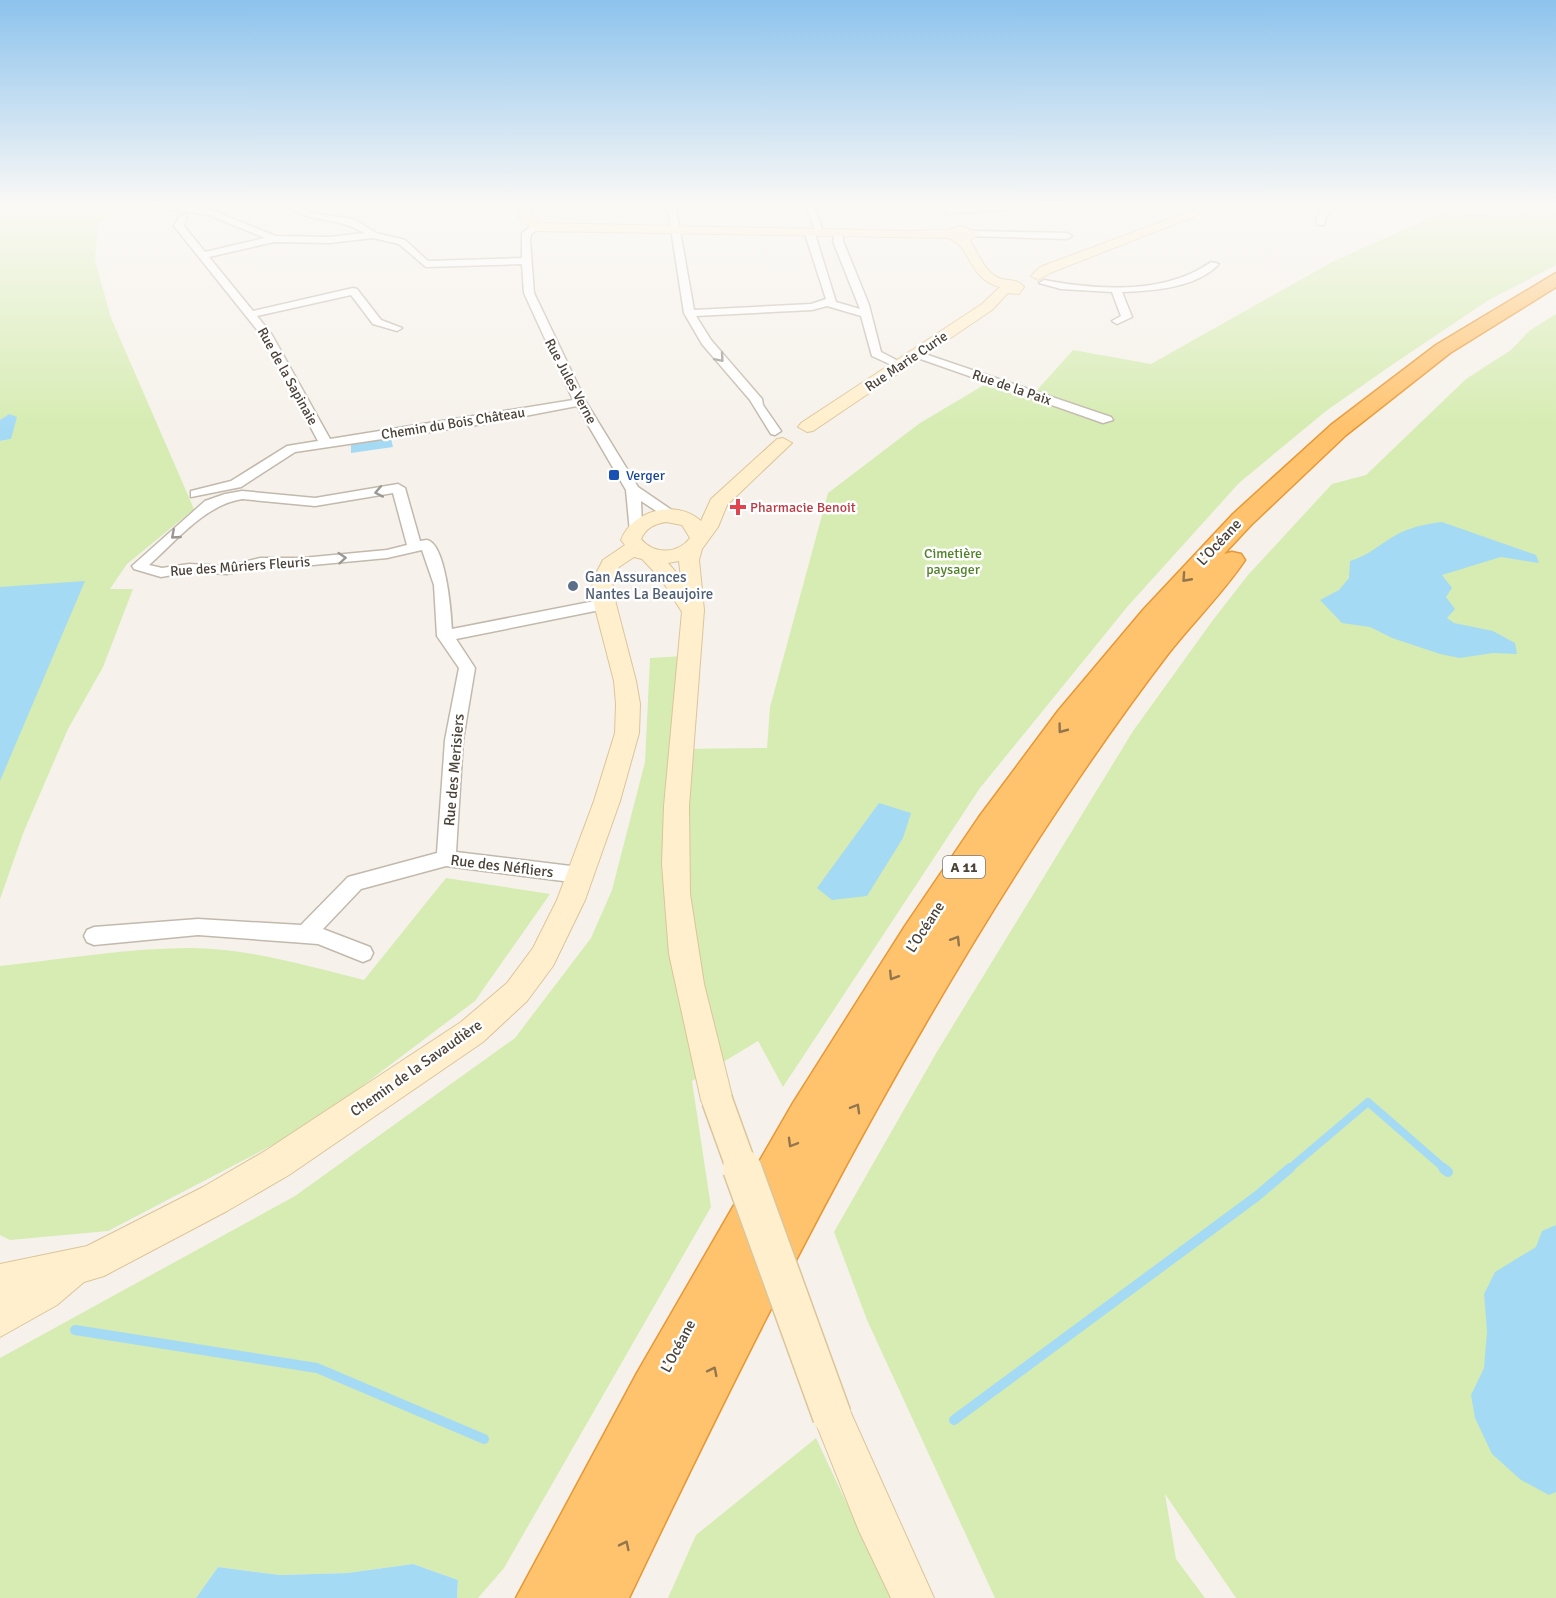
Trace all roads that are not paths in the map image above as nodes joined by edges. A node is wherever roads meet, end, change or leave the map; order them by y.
1 (222, 278) edge
2 (528, 278) edge
3 (683, 278) edge
4 (825, 278) edge
5 (852, 278) edge
6 (996, 278) edge
7 (1031, 278) edge
8 (1194, 278) edge
9 (1556, 279) edge
10 (1020, 283) junction
11 (1115, 288) junction
12 (1556, 293) edge
13 (830, 302) junction
14 (865, 309) junction
15 (252, 314) junction
16 (689, 314) junction
17 (1117, 321) dead end
18 (397, 328) dead end
19 (876, 350) junction
20 (909, 358) junction
21 (875, 382) junction
22 (580, 402) junction
23 (1107, 420) dead end
24 (779, 437) junction
25 (325, 442) junction
26 (633, 490) junction
27 (196, 494) dead end
28 (718, 503) junction
29 (679, 518) junction
30 (696, 543) junction
31 (639, 544) junction
32 (414, 545) junction
33 (605, 604) junction
34 (693, 613) junction
35 (445, 636) junction
36 (446, 858) junction
37 (579, 875) junction
38 (305, 934) junction
39 (94, 936) dead end
40 (363, 953) dead end
41 (73, 1268) junction
42 (0, 1282) edge
43 (0, 1319) edge
44 (544, 1598) edge
45 (600, 1598) edge
46 (913, 1598) edge

1 - 15 street, Rue de la Sapinaie
2 - 22 street, Rue Jules Verne
3 - 16 street
4 - 13 street
5 - 14 street
6 - 10 main road
7 - 10 main road, Rue Marie Curie
8 - 11 street
9 -> 44 highway, L’Océane / A 11
10 - 11 street
10 - 20 main road, Rue Marie Curie
11 - 17 street
45 -> 12 highway, L’Océane / A 11
13 - 14 street
13 - 16 street
14 - 19 street
15 - 18 street
15 - 25 street, Rue de la Sapinaie
16 -> 24 street
19 - 20 street, Rue de la Paix
19 - 21 street
20 - 21 main road, Rue Marie Curie
20 - 23 street, Rue de la Paix
21 - 24 main road, Rue Marie Curie
22 - 25 street, Chemin du Bois Château
22 - 26 street, Rue Jules Verne
24 - 28 main road
25 - 27 street, Chemin du Bois Château
26 - 29 street, Rue Jules Verne
26 - 31 street, Rue Jules Verne
28 - 29 main road
28 - 30 main road
29 - 30 main road
29 - 31 main road
30 - 31 main road
30 - 34 main road
31 - 33 main road, Chemin de la Savaudière
31 - 34 main road
32 -> 32 street, Rue des Mûriers Fleuris
32 - 35 street
33 - 35 street
33 - 37 main road, Chemin de la Savaudière
34 - 46 main road, bridge
35 - 36 street, Rue des Merisiers
36 - 37 street, Rue des Néfliers
36 - 38 street, Rue des Néfliers
37 - 41 main road, Chemin de la Savaudière
38 - 39 street
38 - 40 street
41 - 42 main road
41 - 43 main road

